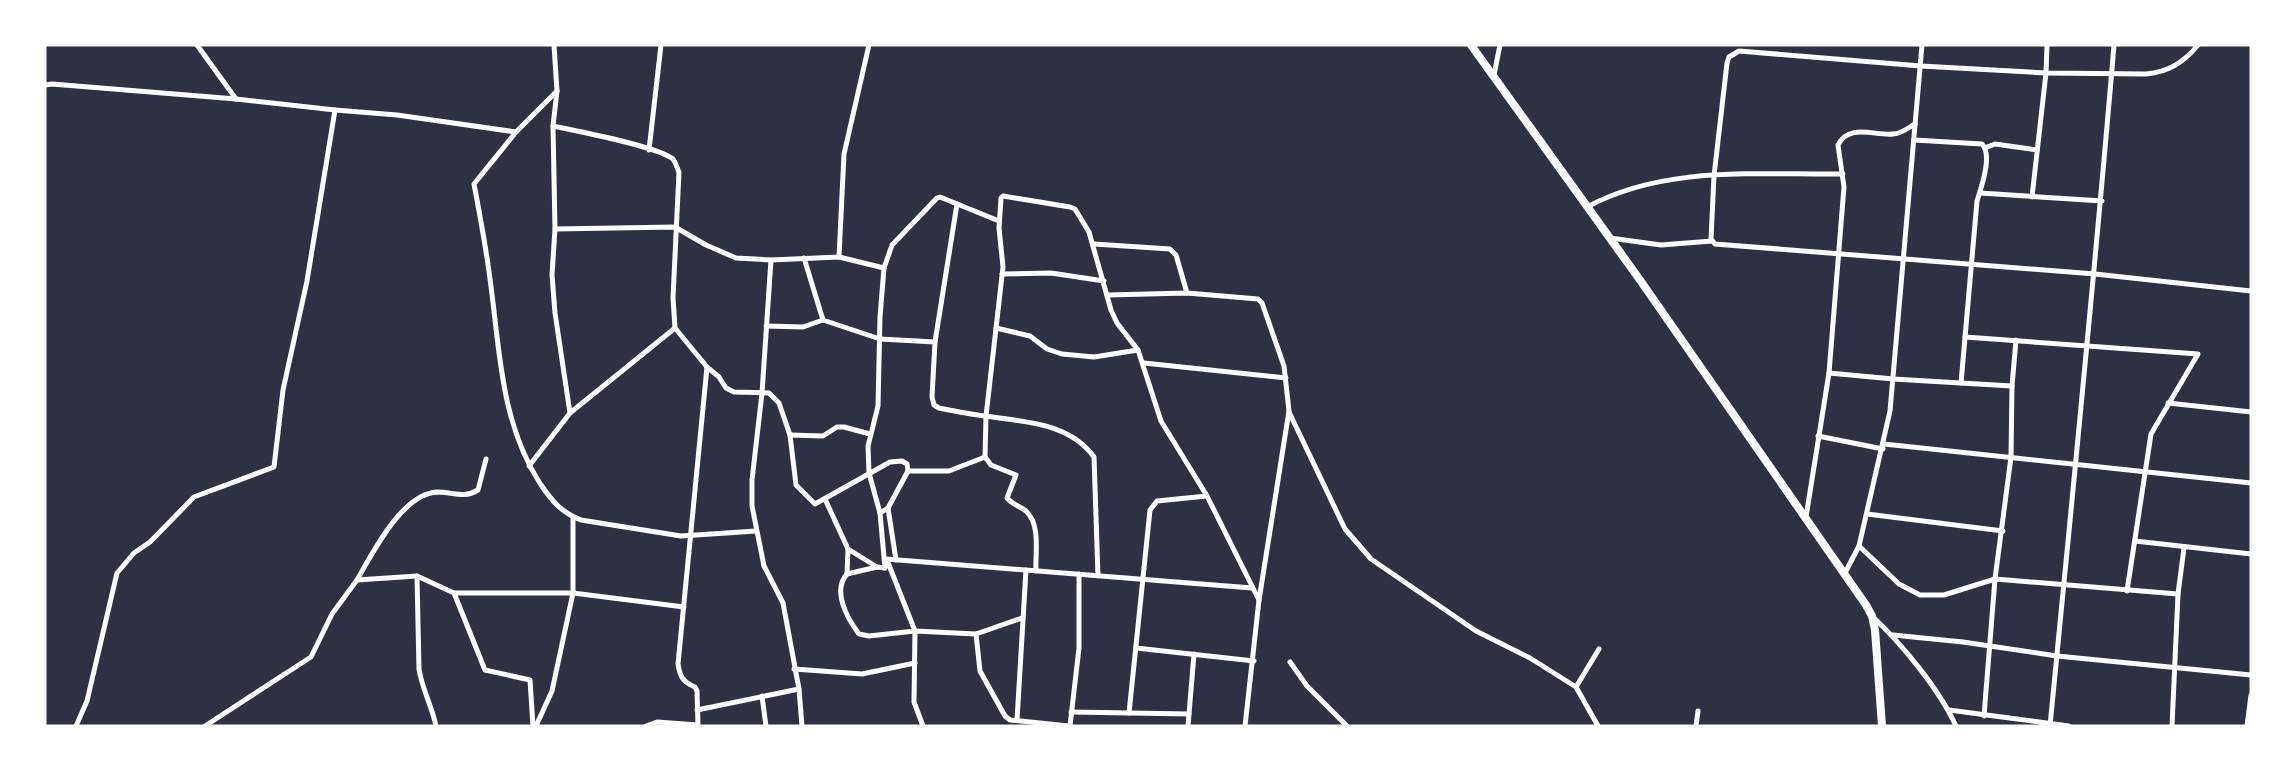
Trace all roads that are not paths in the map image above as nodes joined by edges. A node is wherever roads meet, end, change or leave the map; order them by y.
1 (197, 45) edge
2 (554, 45) edge
3 (661, 45) edge
4 (868, 45) edge
5 (1471, 45) edge
6 (1500, 45) edge
7 (1764, 45) edge
8 (1922, 45) edge
9 (2047, 45) edge
10 (2114, 45) edge
11 (2198, 45) edge
12 (1765, 52) junction
13 (1920, 66) junction
14 (2046, 73) junction
15 (2112, 74) junction
16 (1494, 75) junction
17 (45, 85) edge
18 (557, 91) junction
19 (236, 99) junction
20 (335, 110) junction
21 (1915, 124) junction
22 (553, 126) junction
23 (516, 132) junction
24 (1914, 140) junction
25 (1985, 148) junction
26 (649, 150) junction
27 (2037, 150) junction
28 (1843, 174) junction
29 (1714, 176) junction
30 (1980, 193) junction
31 (2032, 197) junction
32 (2102, 201) junction
33 (957, 204) junction
34 (1587, 207) junction
35 (999, 221) junction
36 (675, 227) junction
37 (555, 229) junction
38 (1609, 238) junction
39 (1712, 242) junction
40 (1094, 244) junction
41 (1839, 254) junction
42 (839, 257) junction
43 (804, 258) junction
44 (1904, 258) junction
45 (771, 260) junction
46 (1971, 264) junction
47 (884, 268) junction
48 (1002, 274) junction
49 (2095, 274) junction
50 (1104, 281) junction
51 (2251, 291) edge
52 (1187, 292) junction
53 (1108, 295) junction
54 (824, 320) junction
55 (766, 326) junction
56 (675, 328) junction
57 (996, 328) junction
58 (1965, 337) junction
59 (880, 339) junction
60 (2016, 340) junction
61 (935, 342) junction
62 (2086, 346) junction
63 (1138, 350) junction
64 (1144, 363) junction
65 (708, 367) junction
66 (1829, 373) junction
67 (1286, 378) junction
68 (1893, 379) junction
69 (1961, 383) junction
70 (2012, 386) junction
71 (762, 393) junction
72 (2168, 402) junction
73 (1289, 411) junction
74 (2251, 412) edge
75 (570, 413) junction
76 (986, 416) junction
77 (870, 434) junction
78 (790, 435) junction
79 (1818, 436) junction
80 (1884, 446) junction
81 (985, 457) junction
82 (2011, 457) junction
83 (486, 459) dead end
84 (2075, 464) junction
85 (529, 466) junction
86 (908, 471) junction
87 (2144, 472) junction
88 (869, 473) junction
89 (2251, 483) edge
90 (1207, 496) junction
91 (825, 499) junction
92 (888, 508) junction
93 (880, 513) junction
94 (1867, 514) junction
95 (1806, 516) junction
96 (573, 518) junction
97 (756, 531) junction
98 (2003, 531) junction
99 (691, 537) junction
100 (2135, 542) junction
101 (1859, 546) junction
102 (2184, 548) junction
103 (848, 549) junction
104 (2251, 554) edge
105 (886, 559) junction
106 (896, 560) junction
107 (877, 567) junction
108 (885, 567) junction
109 (1026, 570) junction
110 (1036, 571) junction
111 (1845, 573) junction
112 (847, 574) junction
113 (1079, 574) junction
114 (417, 576) junction
115 (1098, 576) junction
116 (1142, 579) junction
117 (1995, 579) junction
118 (357, 580) junction
119 (2064, 586) junction
120 (1252, 588) junction
121 (2127, 591) junction
122 (573, 592) junction
123 (454, 593) junction
124 (2178, 594) junction
125 (1259, 600) junction
126 (684, 607) junction
127 (1872, 616) junction
128 (1022, 618) junction
129 (915, 631) junction
130 (976, 634) junction
131 (1893, 635) junction
132 (1989, 646) junction
133 (1136, 648) junction
134 (1599, 649) dead end
135 (1194, 654) junction
136 (2057, 656) junction
137 (1254, 661) junction
138 (1290, 662) dead end
139 (915, 663) junction
140 (2174, 667) junction
141 (794, 669) junction
142 (2251, 675) edge
143 (1576, 687) junction
144 (799, 689) junction
145 (2251, 694) edge
146 (762, 696) junction
147 (697, 710) junction
148 (1948, 710) junction
149 (1698, 711) dead end
150 (1071, 712) junction
151 (1129, 713) junction
152 (1189, 714) junction
153 (1984, 716) junction
154 (1017, 720) junction
155 (2050, 725) edge
156 (76, 726) edge
157 (205, 726) edge
158 (436, 726) edge
159 (534, 726) edge
160 (646, 726) edge
161 (698, 726) edge
162 (766, 726) edge
163 (802, 726) edge
164 (923, 726) edge
165 (1069, 726) edge
166 (1188, 726) edge
167 (1245, 726) edge
168 (1347, 726) edge
169 (1598, 726) edge
170 (1696, 726) edge
171 (1882, 726) edge
172 (1956, 726) edge
173 (2069, 726) edge
174 (2172, 726) edge
175 (2247, 726) edge

1 - 19 street
2 - 18 street
3 - 26 street
4 - 42 street
5 - 16 highway
6 - 16 street
7 - 12 street
8 - 13 street
9 - 14 street
10 - 15 street
11 - 15 street
12 - 13 street
12 - 29 street
13 - 14 street
13 - 21 street
14 - 15 street
14 - 27 street
15 - 32 street
16 - 34 highway
17 - 19 street
18 - 22 street
18 - 23 street
19 - 20 street
20 - 23 street
20 - 156 street
21 - 24 street
21 - 28 street
22 - 26 street
22 - 37 street
23 - 85 street
24 - 25 street
24 - 44 street
25 - 27 street
25 - 30 street
26 - 36 street
27 - 31 street
28 - 29 street
28 - 41 street
29 - 34 street
29 - 39 street
30 - 31 street
30 - 46 street
31 - 32 street
32 - 49 street
33 - 35 street
33 - 47 street
33 - 61 street
34 - 38 highway
35 - 40 street
35 - 48 street
36 - 37 street
36 - 45 street
36 - 56 street
37 - 75 street
38 - 39 street
38 - 95 highway
39 - 41 street
40 - 50 street
40 - 52 street
41 - 44 street
41 - 66 street
42 - 43 street
42 - 47 street
43 - 45 street
43 - 54 street
44 - 46 street
44 - 68 street
45 - 55 street
46 - 49 street
46 - 58 street
47 - 59 street
48 - 50 street
48 - 57 street
49 - 51 street
49 - 62 street
50 - 53 street
52 - 53 street
52 - 67 street
53 - 63 street
54 - 55 street
54 - 59 street
55 - 71 street
56 - 65 street
56 - 75 street
57 - 63 street
57 - 76 street
58 - 60 street
58 - 69 street
59 - 61 street
59 - 77 street
60 - 62 street
60 - 70 street
61 - 76 street
62 - 72 street
62 - 84 street
63 - 64 street
64 - 67 street
64 - 90 street
65 - 71 street
65 - 99 street
66 - 68 street
66 - 79 street
67 - 73 street
68 - 69 street
68 - 80 street
69 - 70 street
70 - 82 street
71 - 78 street
71 - 97 street
72 - 74 street
72 - 87 street
73 - 125 street
73 - 143 street
75 - 85 street
76 - 81 street
76 - 115 street
77 - 78 street
77 - 88 street
78 - 91 street
79 - 80 street
79 - 95 street
80 - 82 street
80 - 94 street
81 - 86 street
81 - 110 street
82 - 84 street
82 - 98 street
83 - 118 street
84 - 87 street
84 - 119 street
85 - 96 street
86 - 88 street
86 - 92 street
87 - 89 street
87 - 100 street
88 - 91 street
88 - 93 street
90 - 116 street
90 - 120 street
91 - 103 street
92 - 93 street
92 - 106 street
93 - 108 street
94 - 98 street
94 - 101 street
95 - 111 highway
96 - 99 street
96 - 122 street
97 - 99 street
97 - 141 street
98 - 117 street
99 - 126 street
100 - 102 street
100 - 121 street
101 - 111 street
101 - 117 street
102 - 104 street
102 - 124 street
103 - 107 street
103 - 112 street
105 - 106 street
105 - 108 street
105 - 129 street
106 - 109 street
107 - 108 street
107 - 112 street
109 - 110 street
109 - 128 street
110 - 113 street
111 - 127 highway
112 - 129 street
113 - 115 street
113 - 150 street
114 - 118 street
114 - 123 street
114 - 158 street
115 - 116 street
116 - 120 street
116 - 133 street
117 - 119 street
117 - 132 street
118 - 157 street
119 - 121 street
119 - 136 street
120 - 125 street
121 - 124 street
122 - 123 street
122 - 126 street
122 - 159 street
123 - 159 street
124 - 140 street
125 - 137 street
126 - 147 street
127 - 131 street
127 - 171 highway
128 - 130 street
128 - 154 street
129 - 130 street
129 - 139 street
130 - 154 street
131 - 132 street
131 - 148 street
132 - 136 street
132 - 153 street
133 - 135 street
133 - 151 street
134 - 143 street
135 - 137 street
135 - 152 street
136 - 140 street
136 - 155 street
137 - 167 street
138 - 168 street
139 - 141 street
139 - 164 street
140 - 142 street
140 - 174 street
141 - 144 street
143 - 169 street
144 - 146 street
144 - 163 street
145 - 175 street
146 - 147 street
146 - 162 street
147 - 161 street
148 - 153 street
148 - 172 street
149 - 170 street
150 - 151 street
150 - 165 street
151 - 152 street
152 - 166 street
153 - 155 street
154 - 165 street
155 - 173 street
160 - 161 street

